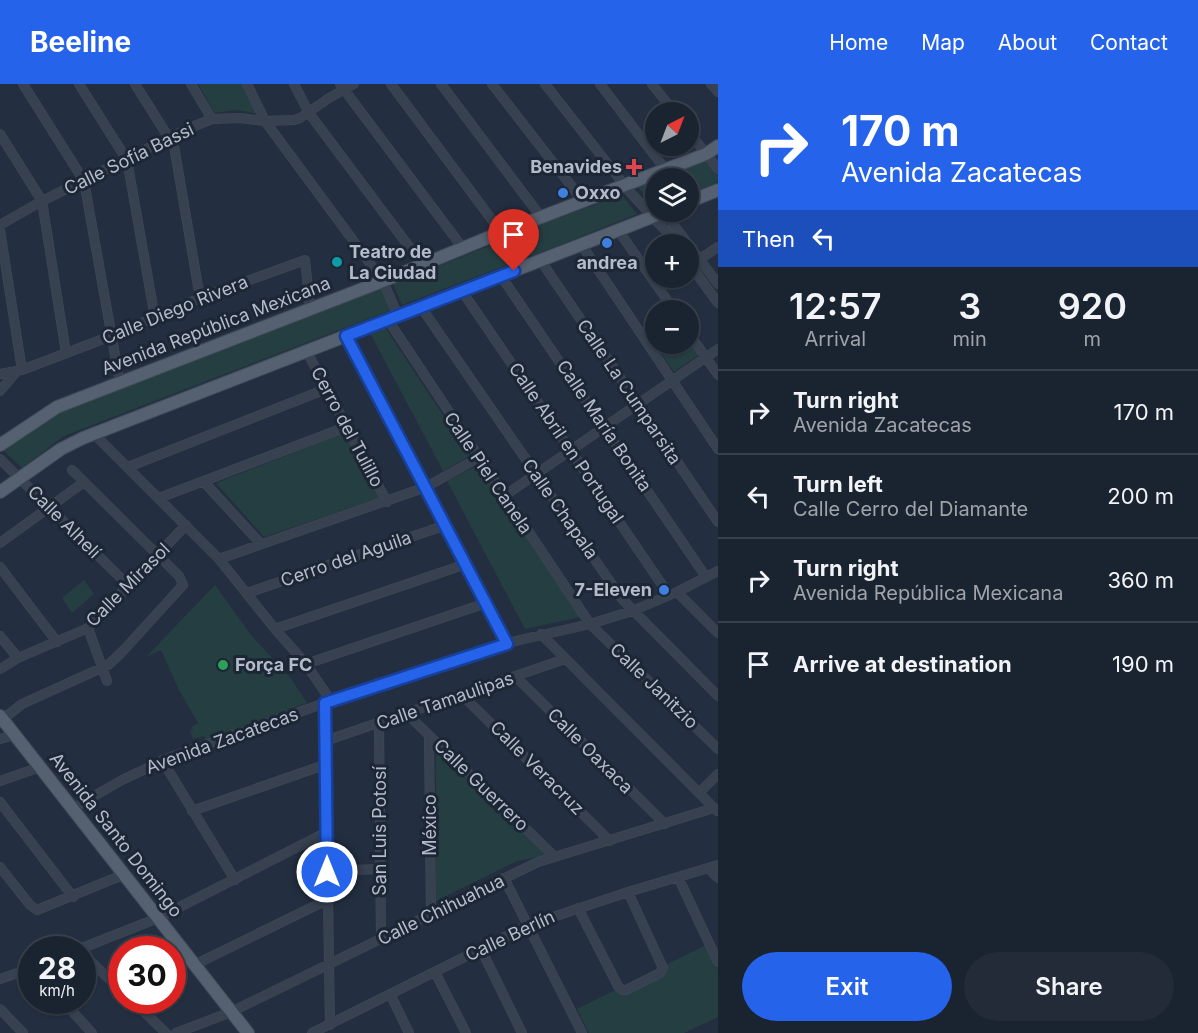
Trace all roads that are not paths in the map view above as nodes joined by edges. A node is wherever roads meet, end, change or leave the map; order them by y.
1 (23, 84) edge
2 (79, 84) edge
3 (135, 84) edge
4 (191, 84) edge
5 (247, 84) edge
6 (294, 84) edge
7 (354, 84) edge
8 (391, 84) edge
9 (441, 84) edge
10 (492, 84) edge
11 (545, 84) edge
12 (600, 84) edge
13 (652, 84) edge
14 (711, 84) edge
15 (341, 87) edge
16 (718, 92) edge
17 (666, 102) edge
18 (309, 113) junction
19 (212, 119) junction
20 (265, 121) junction
21 (0, 134) edge
22 (170, 138) junction
23 (699, 145) edge
24 (718, 146) edge
25 (706, 154) junction
26 (127, 160) junction
27 (664, 168) edge
28 (668, 168) edge
29 (718, 169) edge
30 (645, 177) edge
31 (84, 181) junction
32 (624, 185) junction
33 (718, 190) edge
34 (699, 198) edge
35 (42, 201) junction
36 (583, 201) junction
37 (645, 202) edge
38 (541, 217) junction
39 (645, 219) edge
40 (0, 225) edge
41 (0, 230) edge
42 (618, 230) junction
43 (502, 232) junction
44 (581, 244) junction
45 (462, 247) junction
46 (718, 247) edge
47 (699, 259) joint
48 (541, 261) junction
49 (422, 264) junction
50 (527, 267) junction
51 (501, 276) junction
52 (699, 277) edge
53 (383, 281) junction
54 (718, 284) edge
55 (462, 291) junction
56 (200, 298) junction
57 (667, 300) edge
58 (718, 303) edge
59 (421, 307) junction
60 (310, 308) junction
61 (155, 318) junction
62 (393, 318) junction
63 (111, 336) junction
64 (346, 336) junction
65 (699, 347) edge
66 (718, 349) edge
67 (307, 352) junction
68 (66, 353) junction
69 (706, 357) junction
70 (20, 371) junction
71 (0, 374) edge
72 (718, 375) edge
73 (672, 380) junction
74 (120, 383) junction
75 (326, 389) junction
76 (0, 391) edge
77 (637, 404) junction
78 (604, 427) junction
79 (346, 428) junction
80 (93, 434) junction
81 (0, 445) edge
82 (718, 449) edge
83 (570, 450) junction
84 (478, 458) junction
85 (0, 459) edge
86 (128, 467) junction
87 (72, 470) dead end
88 (536, 473) junction
89 (19, 478) junction
90 (84, 482) junction
91 (204, 482) junction
92 (426, 488) junction
93 (0, 492) edge
94 (504, 496) junction
95 (159, 498) junction
96 (387, 502) junction
97 (50, 507) junction
98 (718, 522) edge
99 (186, 525) junction
100 (446, 525) junction
101 (0, 543) edge
102 (261, 544) junction
103 (158, 555) junction
104 (219, 559) junction
105 (466, 564) junction
106 (0, 567) edge
107 (714, 575) edge
108 (129, 586) junction
109 (247, 593) junction
110 (673, 593) junction
111 (486, 603) junction
112 (632, 611) junction
113 (590, 624) junction
114 (88, 628) junction
115 (275, 629) junction
116 (718, 633) edge
117 (541, 634) junction
118 (0, 636) edge
119 (57, 642) junction
120 (507, 644) junction
121 (18, 658) junction
122 (565, 659) junction
123 (306, 664) junction
124 (102, 668) junction
125 (0, 669) edge
126 (516, 677) junction
127 (107, 681) dead end
128 (463, 696) junction
129 (718, 696) edge
130 (328, 702) junction
131 (407, 714) junction
132 (1, 717) edge
133 (379, 724) junction
134 (15, 735) junction
135 (429, 735) junction
136 (0, 739) edge
137 (326, 741) junction
138 (718, 749) edge
139 (162, 760) junction
140 (327, 764) junction
141 (40, 767) junction
142 (718, 774) edge
143 (0, 781) edge
144 (699, 793) junction
145 (0, 802) edge
146 (72, 809) junction
147 (716, 810) edge
148 (192, 811) junction
149 (665, 824) junction
150 (327, 831) junction
151 (610, 841) junction
152 (554, 856) junction
153 (718, 865) edge
154 (0, 867) edge
155 (708, 868) junction
156 (379, 869) junction
157 (327, 872) junction
158 (125, 874) junction
159 (678, 877) junction
160 (504, 878) junction
161 (718, 878) edge
162 (236, 880) junction
163 (628, 892) junction
164 (73, 897) junction
165 (327, 900) junction
166 (578, 908) junction
167 (431, 914) junction
168 (158, 918) junction
169 (529, 925) junction
170 (381, 939) junction
171 (96, 942) edge
172 (481, 949) junction
173 (718, 962) edge
174 (194, 965) junction
175 (330, 965) junction
176 (96, 966) edge
177 (435, 972) junction
178 (18, 973) edge
179 (108, 977) edge
180 (0, 979) edge
181 (390, 994) junction
182 (0, 1009) edge
183 (231, 1012) junction
184 (75, 1014) edge
185 (146, 1014) edge
186 (330, 1025) junction
187 (22, 1033) edge
188 (92, 1033) edge
189 (166, 1033) edge
190 (176, 1033) edge
191 (248, 1033) edge
192 (312, 1033) edge
193 (409, 1033) edge
194 (466, 1033) edge
195 (522, 1033) edge
196 (582, 1033) edge

1 - 31 street
2 - 26 street
3 - 22 street
4 - 19 street
5 - 20 street
6 - 18 street
7 - 15 street, Calle Sofía Bassi
8 - 43 street
9 - 38 street
10 - 36 street
11 - 32 street
12 - 27 street
13 - 17 street
14 - 16 street
15 - 18 street, Calle Sofía Bassi
15 - 45 street
18 - 20 street, Calle Sofía Bassi
18 - 49 street
19 - 20 street, Calle Sofía Bassi
19 - 22 street, Calle Sofía Bassi
20 - 53 street
21 - 35 street
22 - 26 street, Calle Sofía Bassi
22 - 56 street
23 - 25 street
24 - 25 main road, Avenida República Mexicana
25 - 28 main road, Avenida República Mexicana
25 - 29 street
26 - 31 street, Calle Sofía Bassi
26 - 61 street
30 - 32 main road, Avenida República Mexicana
31 - 35 street, Calle Sofía Bassi
31 - 63 street
32 - 36 main road, Avenida República Mexicana
32 - 37 street
33 - 34 main road
35 - 40 street, Calle Sofía Bassi
35 - 68 street
36 - 38 main road, Avenida República Mexicana
38 - 43 main road, Avenida República Mexicana
39 - 42 main road
41 - 70 street
42 - 44 main road
42 - 57 street
43 - 45 main road, Avenida República Mexicana
43 - 50 street
44 - 48 main road
44 - 73 street
45 - 49 main road, Avenida República Mexicana
46 - 47 street
47 - 54 street
48 - 50 main road
48 - 77 street, Calle La Cumparsita
49 - 53 main road, Avenida República Mexicana
50 - 51 main road
51 - 55 main road
51 - 78 street, Calle María Bonita
52 - 58 street
53 - 60 main road, Avenida República Mexicana
53 - 62 street
55 - 59 main road
55 - 83 street, Calle Abril en Portugal
56 - 60 street, Calle Diego Rivera
56 - 61 street, Calle Diego Rivera
59 - 62 main road
59 - 88 street, Calle Chapala
60 - 74 main road, Avenida República Mexicana
61 - 63 street, Calle Diego Rivera
62 - 64 main road
62 - 84 street, Calle Piel Canela
63 - 68 street, Calle Diego Rivera
63 - 74 street
64 - 67 main road
64 - 92 street
65 - 69 street
66 - 69 street
67 - 75 street, Cerro del Tulillo
67 - 80 main road
68 - 70 street, Calle Diego Rivera
69 - 72 street
69 - 73 street
70 - 71 street, Calle Diego Rivera
70 - 76 street
73 - 77 street
73 - 82 street
74 - 81 main road, Avenida República Mexicana
75 - 79 street, Cerro del Tulillo
75 - 86 street
77 - 78 street
77 - 98 street, Calle La Cumparsita
78 - 83 street
78 - 107 street, Calle María Bonita
79 - 91 street
79 - 96 street, Cerro del Tulillo
80 - 86 street
80 - 89 main road
83 - 88 street
83 - 110 street, Calle Abril en Portugal
84 - 92 street
84 - 94 street, Calle Piel Canela
85 - 89 street, Calle Alhelí
86 - 95 street
87 - 90 street
88 - 94 street
88 - 112 street, Calle Chapala
89 - 93 main road
89 - 97 street, Calle Alhelí
90 - 97 street
90 - 103 street
91 - 95 street
91 - 102 street
92 - 96 street
92 - 100 street
94 - 113 street, Calle Piel Canela
95 - 99 street
96 - 102 street
97 - 101 street
97 - 108 street, Calle Alhelí
99 - 103 street, Calle Mirasol
99 - 104 street
100 - 105 street
100 - 109 street, Cerro del Aguila
102 - 104 street
103 - 108 street, Calle Mirasol
103 - 124 street
104 - 109 street
105 - 111 street
105 - 115 street
106 - 119 street
107 - 110 street, Avenida Zacatecas
108 - 114 street, Calle Mirasol
109 - 115 street
110 - 112 street, Avenida Zacatecas
110 - 116 street, Calle Abril en Portugal
111 - 120 street
111 - 123 street
112 - 113 street, Avenida Zacatecas
112 - 129 street, Calle Chapala
113 - 117 street, Avenida Zacatecas
113 - 138 street, Calle Janitzio
114 - 119 street, Calle Mirasol
114 - 124 street
115 - 123 street
117 - 120 street, Avenida Zacatecas
117 - 122 street
118 - 121 street
119 - 121 street, Calle Mirasol
120 - 130 street, Avenida Zacatecas
121 - 125 street, Calle Mirasol
122 - 126 street, Calle Tamaulipas
122 - 144 street
123 - 130 street
124 - 127 street
124 - 132 street
126 - 128 street, Calle Tamaulipas
126 - 149 street, Calle Oaxaca
128 - 131 street, Calle Tamaulipas
128 - 151 street, Calle Veracruz
130 - 137 street
130 - 139 street, Avenida Zacatecas
131 - 133 street, Calle Tamaulipas
131 - 135 street, Calle Guerrero
132 - 134 main road, Avenida Santo Domingo
133 - 137 street, Calle Tamaulipas
133 - 156 street, San Luis Potosí
134 - 136 street
134 - 141 main road, Avenida Santo Domingo
135 - 152 street, Calle Guerrero
135 - 167 street, México
137 - 140 street
139 - 146 street, Avenida Zacatecas
139 - 148 street
140 - 148 street
140 - 150 street
141 - 143 street
141 - 146 main road, Avenida Santo Domingo
142 - 144 street
144 - 147 street
145 - 164 street
146 - 158 main road, Avenida Santo Domingo
147 - 149 street, Calle Chihuahua
148 - 162 street
149 - 151 street, Calle Chihuahua
150 - 157 street
150 - 162 street
151 - 152 street, Calle Chihuahua
152 - 160 street, Calle Chihuahua
153 - 155 street, Calle Berlín
154 - 164 street
155 - 159 street, Calle Berlín
155 - 161 street
156 - 157 street
156 - 170 street, San Luis Potosí
157 - 165 street
158 - 164 street
158 - 168 main road, Avenida Santo Domingo
159 - 163 street, Calle Berlín
159 - 173 street
160 - 167 street, Calle Chihuahua
160 - 169 street
162 - 168 street
163 - 166 street, Calle Berlín
163 - 166 street
165 - 174 street
165 - 175 street
166 - 169 street, Calle Berlín
167 - 170 street, Calle Chihuahua
168 - 171 street
168 - 174 main road, Avenida Santo Domingo
169 - 172 street, Calle Berlín
169 - 196 street
170 - 175 street, Calle Chihuahua
172 - 177 street, Calle Berlín
172 - 195 street
174 - 183 main road, Avenida Santo Domingo
175 - 183 street, Calle Chihuahua
175 - 186 street
176 - 179 street
177 - 181 street, Calle Berlín
177 - 194 street
178 - 180 street
181 - 186 street, Calle Berlín
181 - 193 street
182 - 187 street
183 - 190 street, Calle Chihuahua
183 - 191 main road, Avenida Santo Domingo
184 - 188 street
185 - 189 street
186 - 192 street, Calle Berlín

